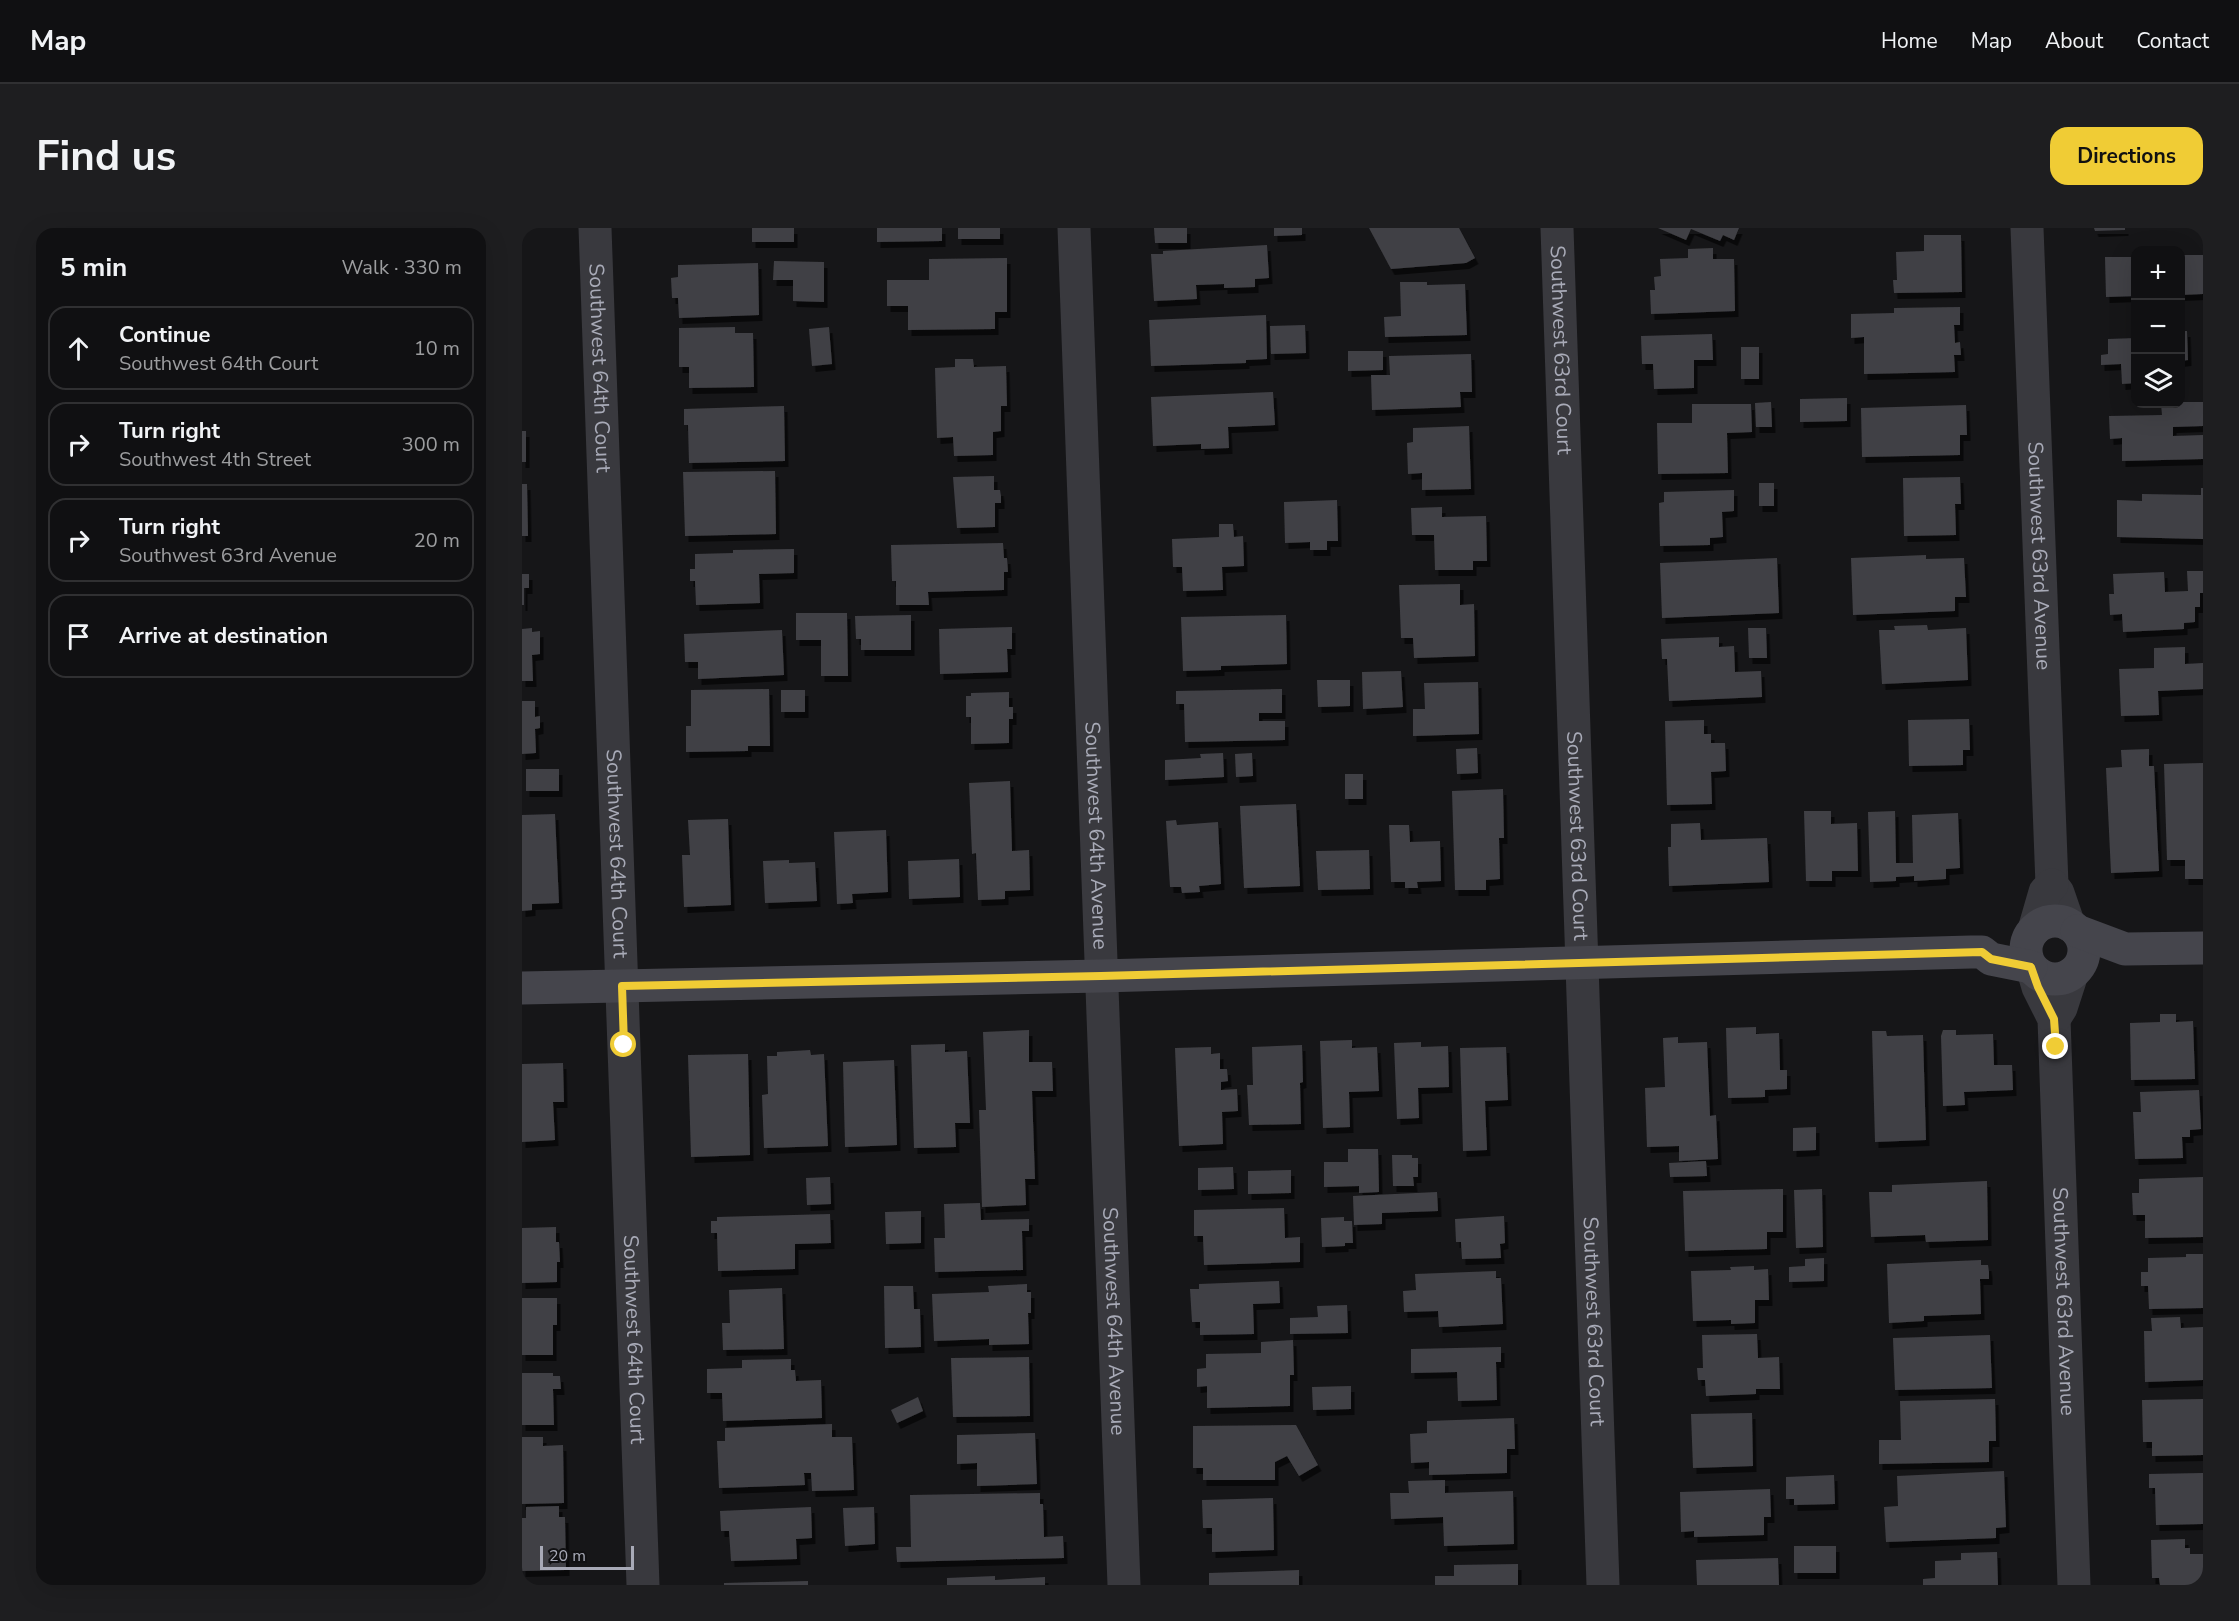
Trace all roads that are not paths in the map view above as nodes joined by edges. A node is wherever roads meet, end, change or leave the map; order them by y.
1 (595, 228) edge
2 (1074, 228) edge
3 (1557, 228) edge
4 (2027, 228) edge
5 (2052, 885) junction
6 (2073, 928) junction
7 (2032, 932) junction
8 (2203, 948) edge
9 (2125, 949) junction
10 (1982, 952) junction
11 (1581, 962) junction
12 (2032, 969) junction
13 (2074, 972) junction
14 (1101, 976) junction
15 (622, 986) junction
16 (522, 988) edge
17 (2054, 1019) junction
18 (644, 1585) edge
19 (1124, 1585) edge
20 (1603, 1585) edge
21 (2074, 1585) edge

1 - 15 street, Southwest 64th Court
2 - 14 street, Southwest 64th Avenue
3 - 11 street, Southwest 63rd Court
4 - 5 street, Southwest 63rd Avenue
5 - 6 street, Southwest 63rd Avenue
5 - 7 street, Southwest 63rd Avenue
6 - 7 street
6 - 9 street
6 - 13 street
7 - 10 street
7 - 12 street
8 - 9 street
9 - 13 street
10 - 11 street
10 - 12 street
11 - 14 street
11 - 20 street, Southwest 63rd Court
12 - 13 street
12 - 17 street, Southwest 63rd Avenue
13 - 17 street, Southwest 63rd Avenue
14 - 15 street
14 - 19 street, Southwest 64th Avenue
15 - 16 street
15 - 18 street, Southwest 64th Court
17 - 21 street, Southwest 63rd Avenue

